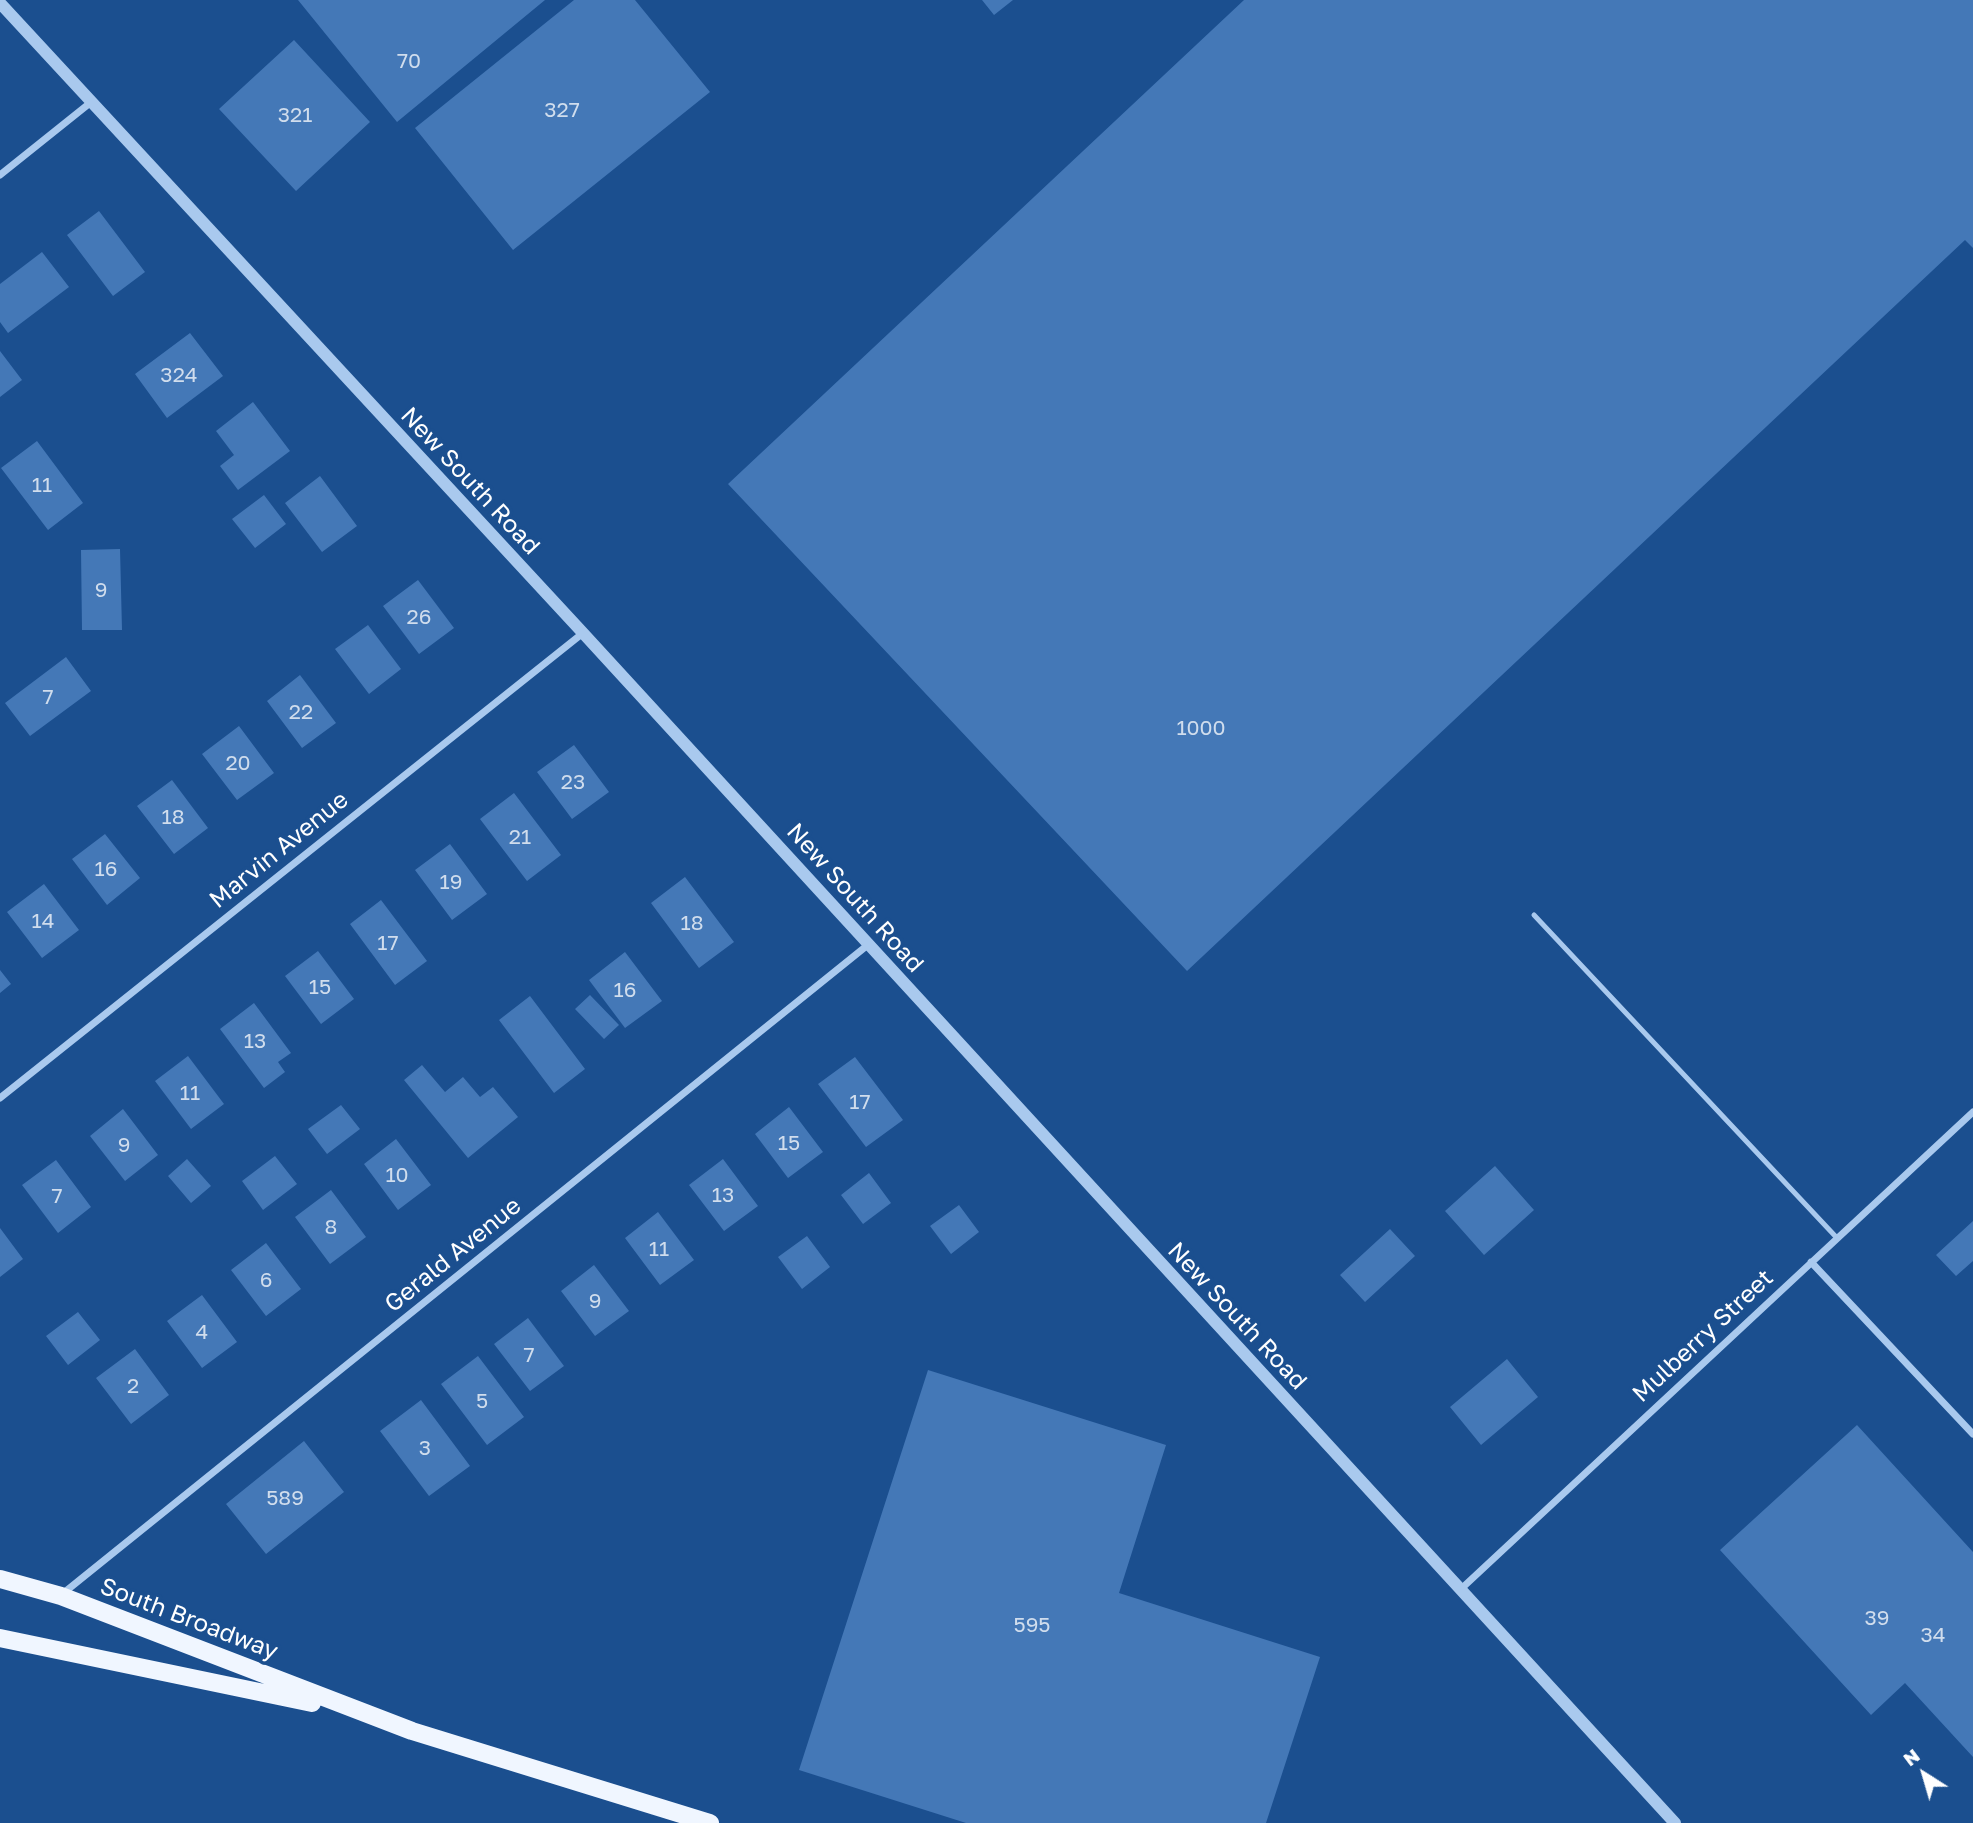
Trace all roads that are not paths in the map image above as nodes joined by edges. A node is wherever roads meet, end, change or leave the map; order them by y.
1 (0, 3) edge
2 (90, 103) junction
3 (0, 175) edge
4 (583, 633) junction
5 (1534, 915) dead end
6 (869, 944) junction
7 (0, 1098) edge
8 (1973, 1112) edge
9 (1837, 1238) junction
10 (1811, 1262) junction
11 (1973, 1434) edge
12 (0, 1579) edge
13 (1461, 1589) junction
14 (61, 1596) junction
15 (0, 1638) edge
16 (358, 1712) junction
17 (710, 1823) edge
18 (1675, 1823) edge

1 - 2 street, New South Road
2 - 3 street
2 - 4 street, New South Road
4 - 6 street, New South Road
4 - 7 street, Marvin Avenue
5 - 9 lane
6 - 13 street, New South Road
6 - 14 street, Gerald Avenue
8 - 9 street, Mulberry Street
9 - 10 street, Mulberry Street
10 - 11 street
10 - 13 street, Mulberry Street
12 - 14 main road, South Broadway
13 - 18 street, New South Road
14 - 16 main road, South Broadway
15 - 16 main road, South Broadway
16 - 17 main road, South Broadway

